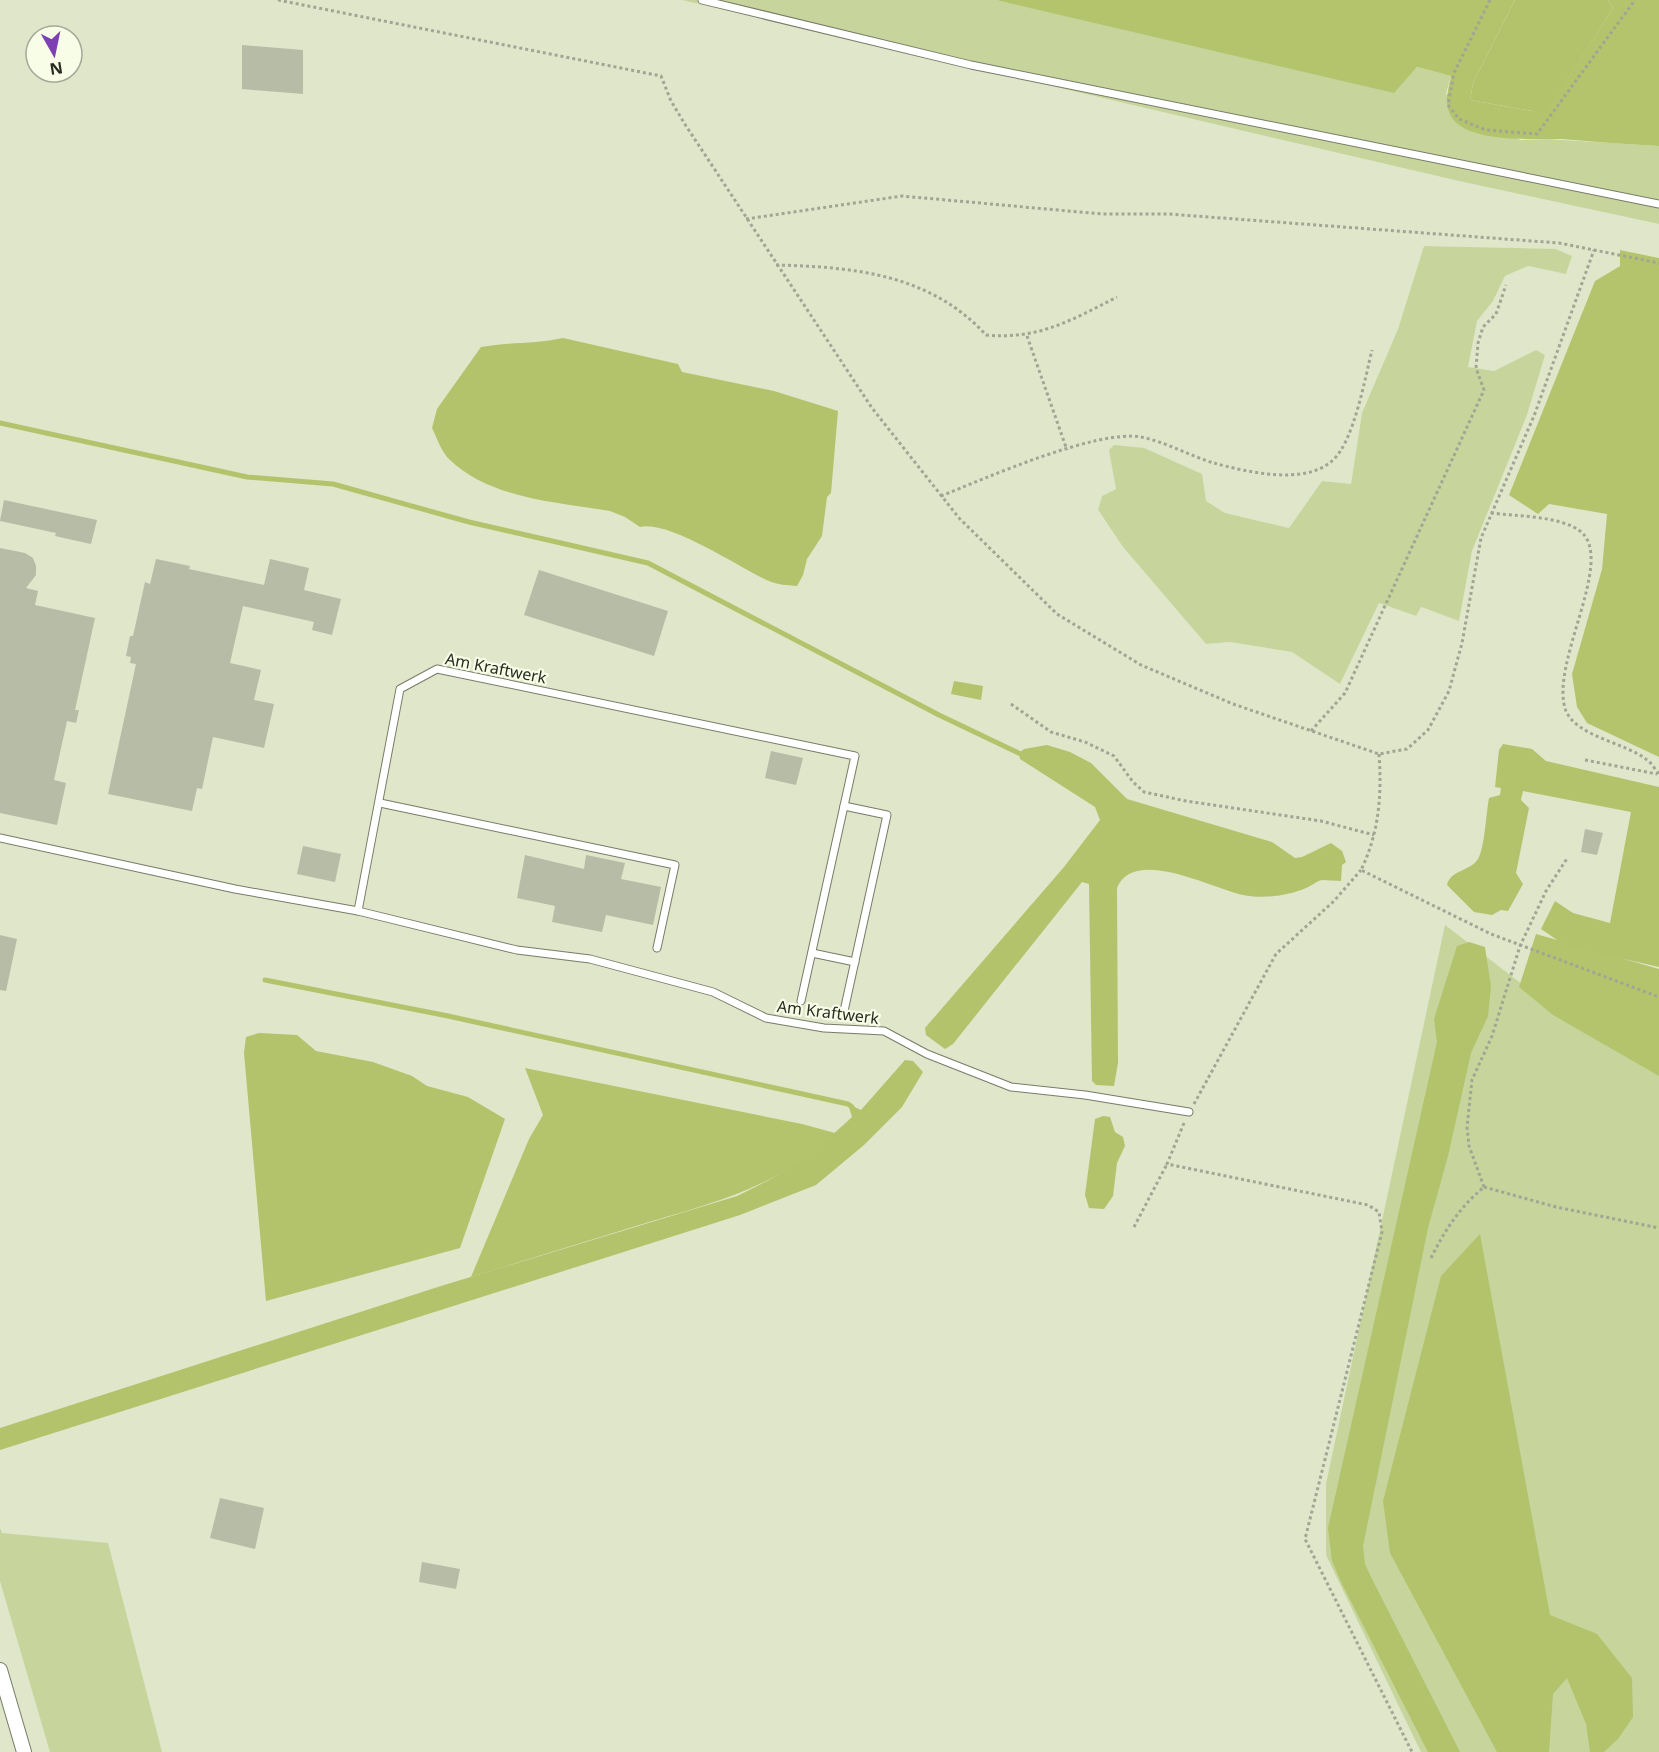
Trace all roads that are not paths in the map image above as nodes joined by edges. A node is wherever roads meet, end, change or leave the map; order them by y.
1 (702, 0) edge
2 (1659, 204) edge
3 (380, 803) junction
4 (844, 806) junction
5 (0, 838) edge
6 (358, 911) junction
7 (657, 948) dead end
8 (812, 953) junction
9 (855, 962) junction
10 (801, 1000) dead end
11 (844, 1011) dead end
12 (1189, 1112) road end
13 (0, 1671) edge
14 (24, 1752) edge

1 - 2 lane
3 - 4 lane, Am Kraftwerk
3 - 6 lane, Am Kraftwerk
3 - 7 lane
4 - 8 lane
4 - 9 lane
5 - 6 lane, Am Kraftwerk
6 - 12 lane, Am Kraftwerk
8 - 9 lane
8 - 10 lane
9 - 11 lane
13 - 14 street

